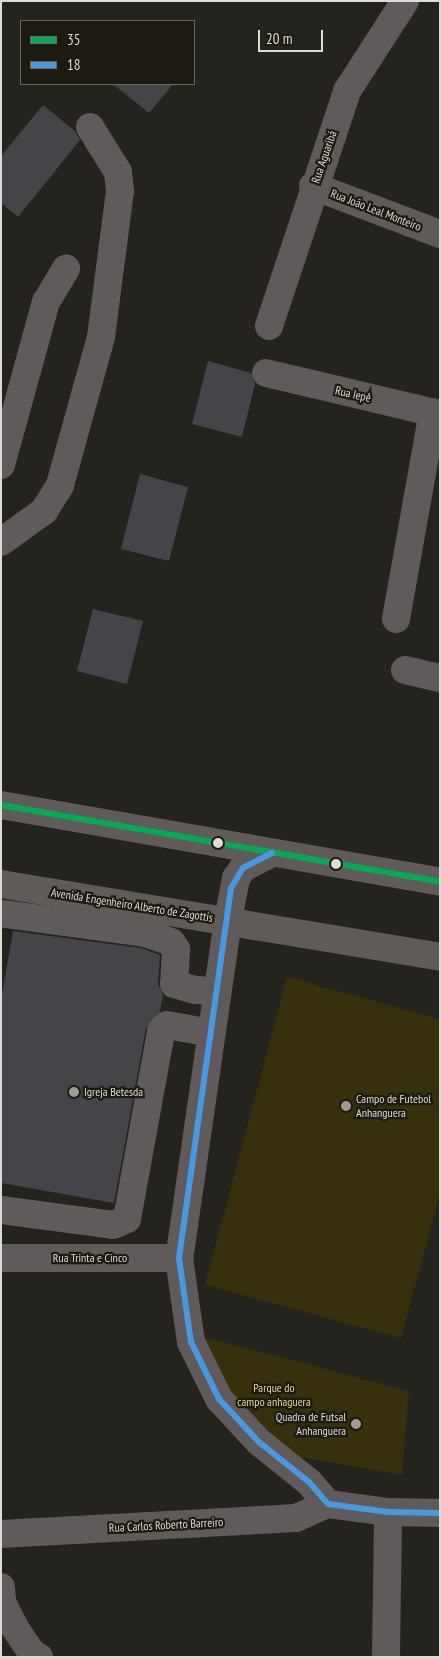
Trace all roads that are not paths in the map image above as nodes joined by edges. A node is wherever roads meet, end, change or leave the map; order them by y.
1 (405, 1) edge
2 (90, 127) dead end
3 (313, 186) junction
4 (440, 234) edge
5 (66, 269) dead end
6 (269, 326) dead end
7 (266, 373) dead end
8 (436, 413) edge
9 (1, 465) edge
10 (1, 542) edge
11 (396, 619) dead end
12 (405, 670) dead end
13 (440, 678) edge
14 (1, 805) edge
15 (272, 853) junction
16 (440, 882) edge
17 (1, 884) edge
18 (5, 914) dead end
19 (228, 920) junction
20 (440, 958) edge
21 (217, 991) junction
22 (212, 1033) junction
23 (1, 1210) edge
24 (1, 1258) edge
25 (179, 1258) junction
26 (328, 1504) junction
27 (388, 1512) junction
28 (440, 1513) edge
29 (1, 1534) edge
30 (1, 1587) edge
31 (38, 1657) edge
32 (386, 1657) edge

1 - 3 street, Rua Aguaribá
2 - 10 street
3 - 4 street, Rua João Leal Monteiro
3 - 6 street, Rua Aguaribá
5 - 9 street
7 - 8 street, Rua Iepê
8 - 11 street
12 - 13 street
14 - 15 main road
15 - 16 main road
15 - 19 main road
17 - 19 main road, Avenida Engenheiro Alberto de Zagottis
18 - 21 street
19 - 20 main road, Avenida Engenheiro Alberto de Zagottis
19 - 21 street
21 - 22 street
22 - 23 street
22 - 25 street
24 - 25 street, Rua Trinta e Cinco
25 - 26 street
26 - 27 street
26 - 29 street, Rua Carlos Roberto Barreiro
27 - 28 street
27 - 32 street
30 - 31 street

